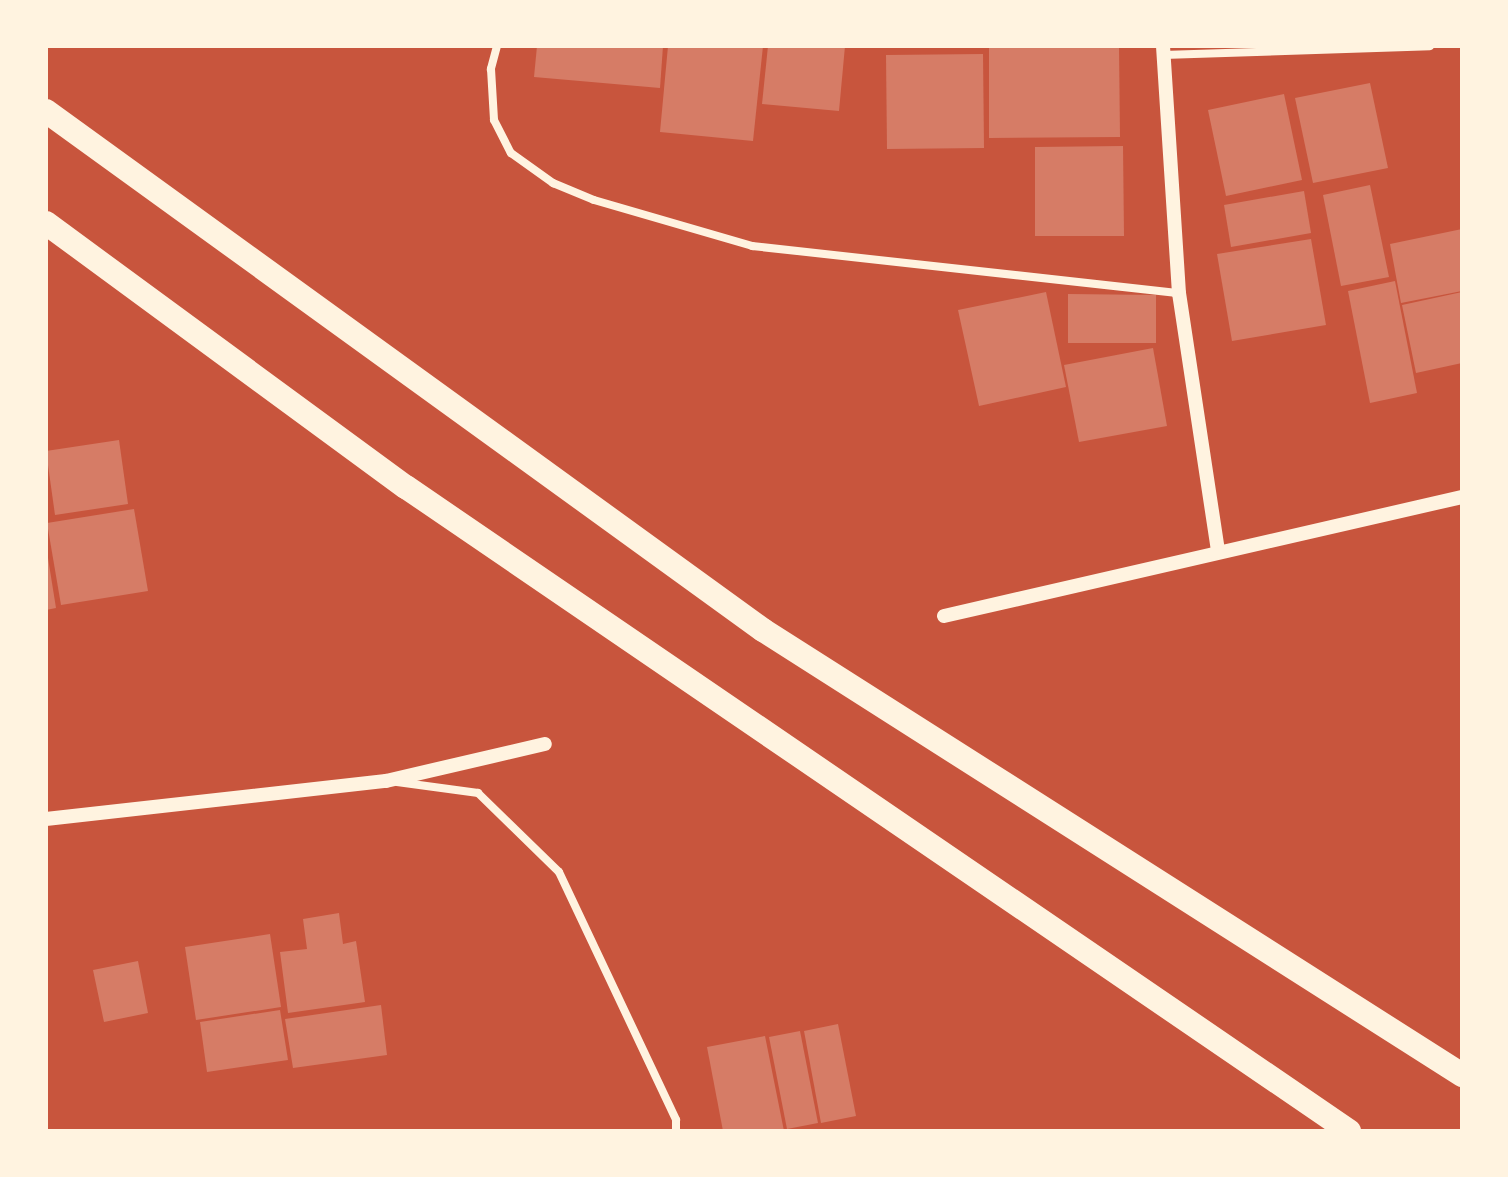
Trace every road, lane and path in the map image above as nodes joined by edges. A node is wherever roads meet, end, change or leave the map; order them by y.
1 (497, 46) edge
2 (1430, 46) edge
3 (1163, 50) edge
4 (46, 111) edge
5 (46, 223) edge
6 (1179, 293) junction
7 (1462, 497) edge
8 (1218, 550) junction
9 (944, 616) dead end
10 (545, 744) dead end
11 (386, 781) junction
12 (46, 819) edge
13 (1462, 1075) edge
14 (676, 1131) edge
15 (1349, 1131) edge

1 - 6 street
2 - 3 street
3 - 6 street
4 - 13 highway
5 - 15 highway
6 - 8 street
7 - 8 street
8 - 9 street
10 - 11 street
11 - 12 street
11 - 14 street

